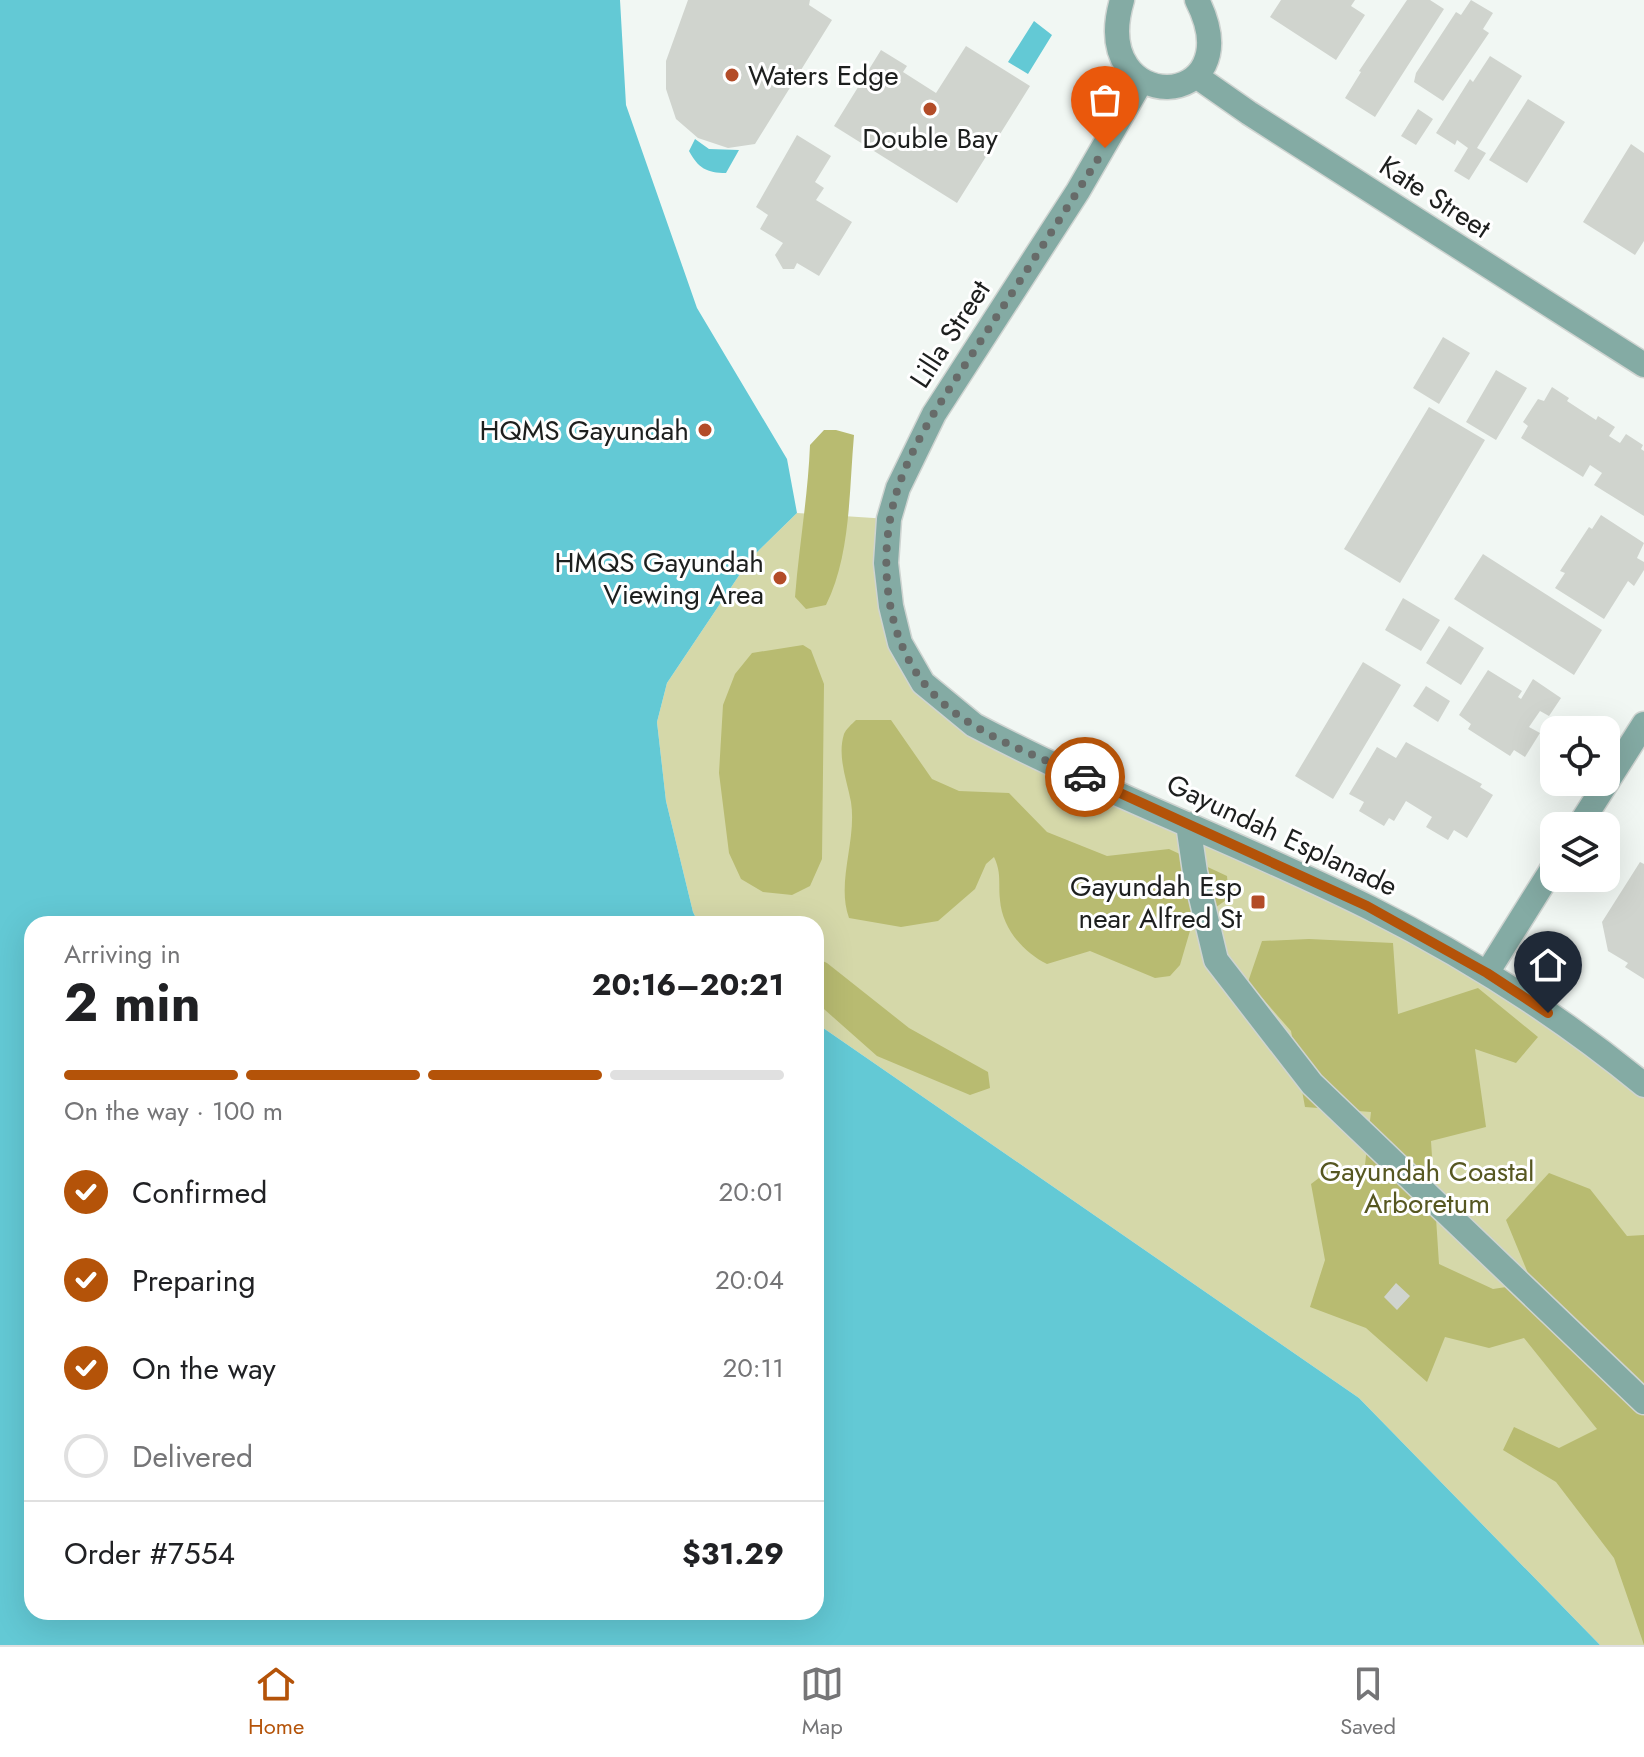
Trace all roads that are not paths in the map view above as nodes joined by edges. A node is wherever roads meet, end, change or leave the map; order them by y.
1 (1122, 0) edge
2 (1197, 0) edge
3 (1196, 76) junction
4 (1141, 82) junction
5 (1644, 365) edge
6 (900, 643) joint
7 (1644, 724) edge
8 (1588, 812) edge
9 (1188, 824) junction
10 (1540, 888) edge
11 (1487, 973) junction
12 (1644, 1085) edge
13 (1644, 1402) edge

1 - 4 street
2 - 3 street
3 - 4 street
3 - 5 street, Kate Street
4 - 6 street, Lilla Street
6 - 9 street, Gayundah Esplanade
7 - 8 street
9 - 11 street, Gayundah Esplanade
9 - 13 street
10 - 11 street
11 - 12 street, Gayundah Esplanade

